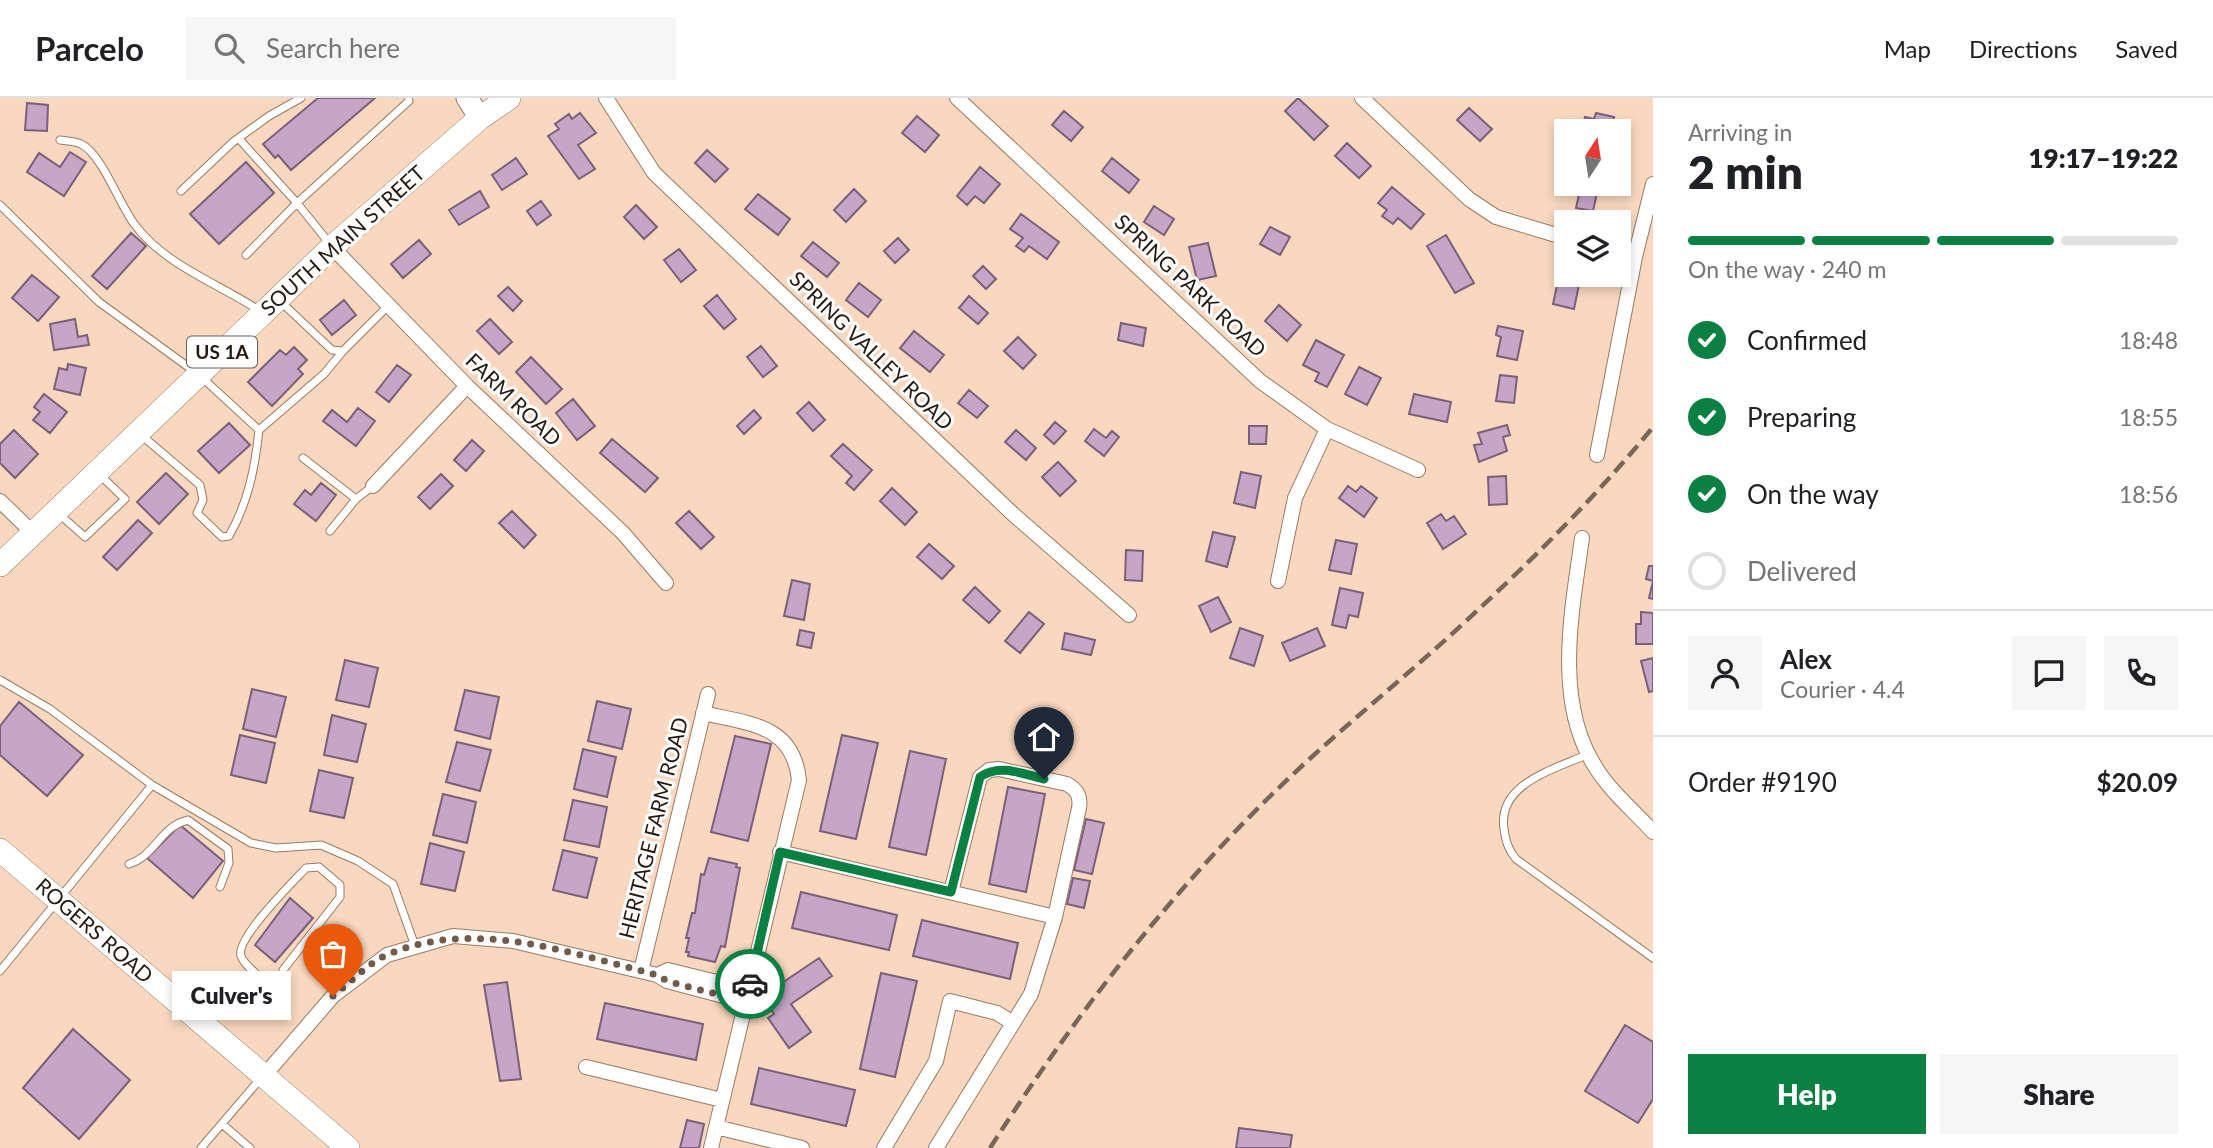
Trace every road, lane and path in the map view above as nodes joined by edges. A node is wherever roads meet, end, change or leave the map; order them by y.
1 (301, 98) edge
2 (408, 98) edge
3 (467, 98) edge
4 (509, 98) edge
5 (606, 98) edge
6 (957, 98) edge
7 (1362, 98) edge
8 (480, 118) junction
9 (60, 140) dead end
10 (240, 140) junction
11 (1653, 184) edge
12 (181, 191) dead end
13 (297, 204) junction
14 (0, 205) edge
15 (1554, 234) edge
16 (332, 247) junction
17 (246, 255) dead end
18 (1631, 256) edge
19 (1635, 257) junction
20 (270, 306) junction
21 (389, 306) junction
22 (343, 351) junction
23 (198, 374) junction
24 (467, 386) junction
25 (1327, 429) junction
26 (259, 430) junction
27 (137, 432) junction
28 (1597, 455) dead end
29 (303, 458) dead end
30 (1418, 470) dead end
31 (95, 471) junction
32 (373, 486) joint
33 (356, 499) junction
34 (0, 501) edge
35 (55, 510) junction
36 (330, 531) dead end
37 (32, 532) junction
38 (1583, 538) dead end
39 (0, 565) edge
40 (1278, 581) dead end
41 (666, 583) dead end
42 (1129, 615) dead end
43 (0, 680) edge
44 (708, 694) dead end
45 (703, 713) junction
46 (1589, 754) junction
47 (152, 785) junction
48 (1653, 832) edge
49 (0, 850) edge
50 (780, 852) junction
51 (129, 864) dead end
52 (220, 887) dead end
53 (951, 892) junction
54 (57, 899) junction
55 (1055, 916) junction
56 (415, 947) junction
57 (1653, 958) edge
58 (0, 971) edge
59 (641, 971) junction
60 (282, 978) dead end
61 (272, 987) dead end
62 (747, 996) junction
63 (1013, 1023) junction
64 (586, 1067) dead end
65 (263, 1077) junction
66 (722, 1100) junction
67 (222, 1124) junction
68 (716, 1127) junction
69 (247, 1147) edge
70 (201, 1148) edge
71 (348, 1148) edge
72 (711, 1148) edge
73 (802, 1148) edge
74 (884, 1148) edge
75 (936, 1148) edge

1 - 10 lane
2 - 13 lane
3 - 8 street
4 - 8 main road, SOUTH MAIN STREET / US 1A
5 - 42 street, SPRING VALLEY ROAD
6 - 25 street, SPRING PARK ROAD
7 - 15 street
8 - 16 main road, SOUTH MAIN STREET / US 1A
9 - 20 lane
10 - 12 lane
10 - 13 lane
11 - 19 street
13 - 16 lane
13 - 17 lane
14 - 23 lane
16 - 20 main road, SOUTH MAIN STREET / US 1A
16 - 21 street, FARM ROAD
18 - 19 street
19 - 28 street
20 - 22 lane
20 - 23 main road, SOUTH MAIN STREET / US 1A
21 - 22 lane
21 - 24 street, FARM ROAD
22 - 26 lane
23 - 26 lane
23 - 27 main road, SOUTH MAIN STREET / US 1A
24 - 32 street
24 - 41 street, FARM ROAD
25 - 30 street, SPRING PARK ROAD
25 - 40 street
26 - 27 lane
27 - 31 main road, SOUTH MAIN STREET / US 1A
29 - 33 lane
31 - 35 main road, SOUTH MAIN STREET / US 1A
31 - 35 lane
32 - 33 lane
33 - 36 lane
34 - 37 street
35 - 37 main road, SOUTH MAIN STREET / US 1A
37 - 39 main road, SOUTH MAIN STREET / US 1A
38 - 46 street
43 - 47 lane
44 - 45 street, HERITAGE FARM ROAD
45 - 50 street
45 - 59 street, HERITAGE FARM ROAD
46 - 48 street
46 - 57 lane
47 - 54 lane
47 - 56 lane
49 - 54 main road, ROGERS ROAD
50 - 53 street
50 - 62 street
51 - 52 lane
53 - 55 street
53 - 55 street
54 - 58 lane
54 - 65 main road, ROGERS ROAD
55 - 63 street
56 - 59 street
56 - 65 street
59 - 62 street
60 - 61 lane
62 - 66 street
63 - 74 street
63 - 75 street
64 - 66 street
65 - 67 lane
65 - 71 main road, ROGERS ROAD
66 - 68 street
67 - 69 lane
67 - 70 lane
68 - 72 street
68 - 73 street

